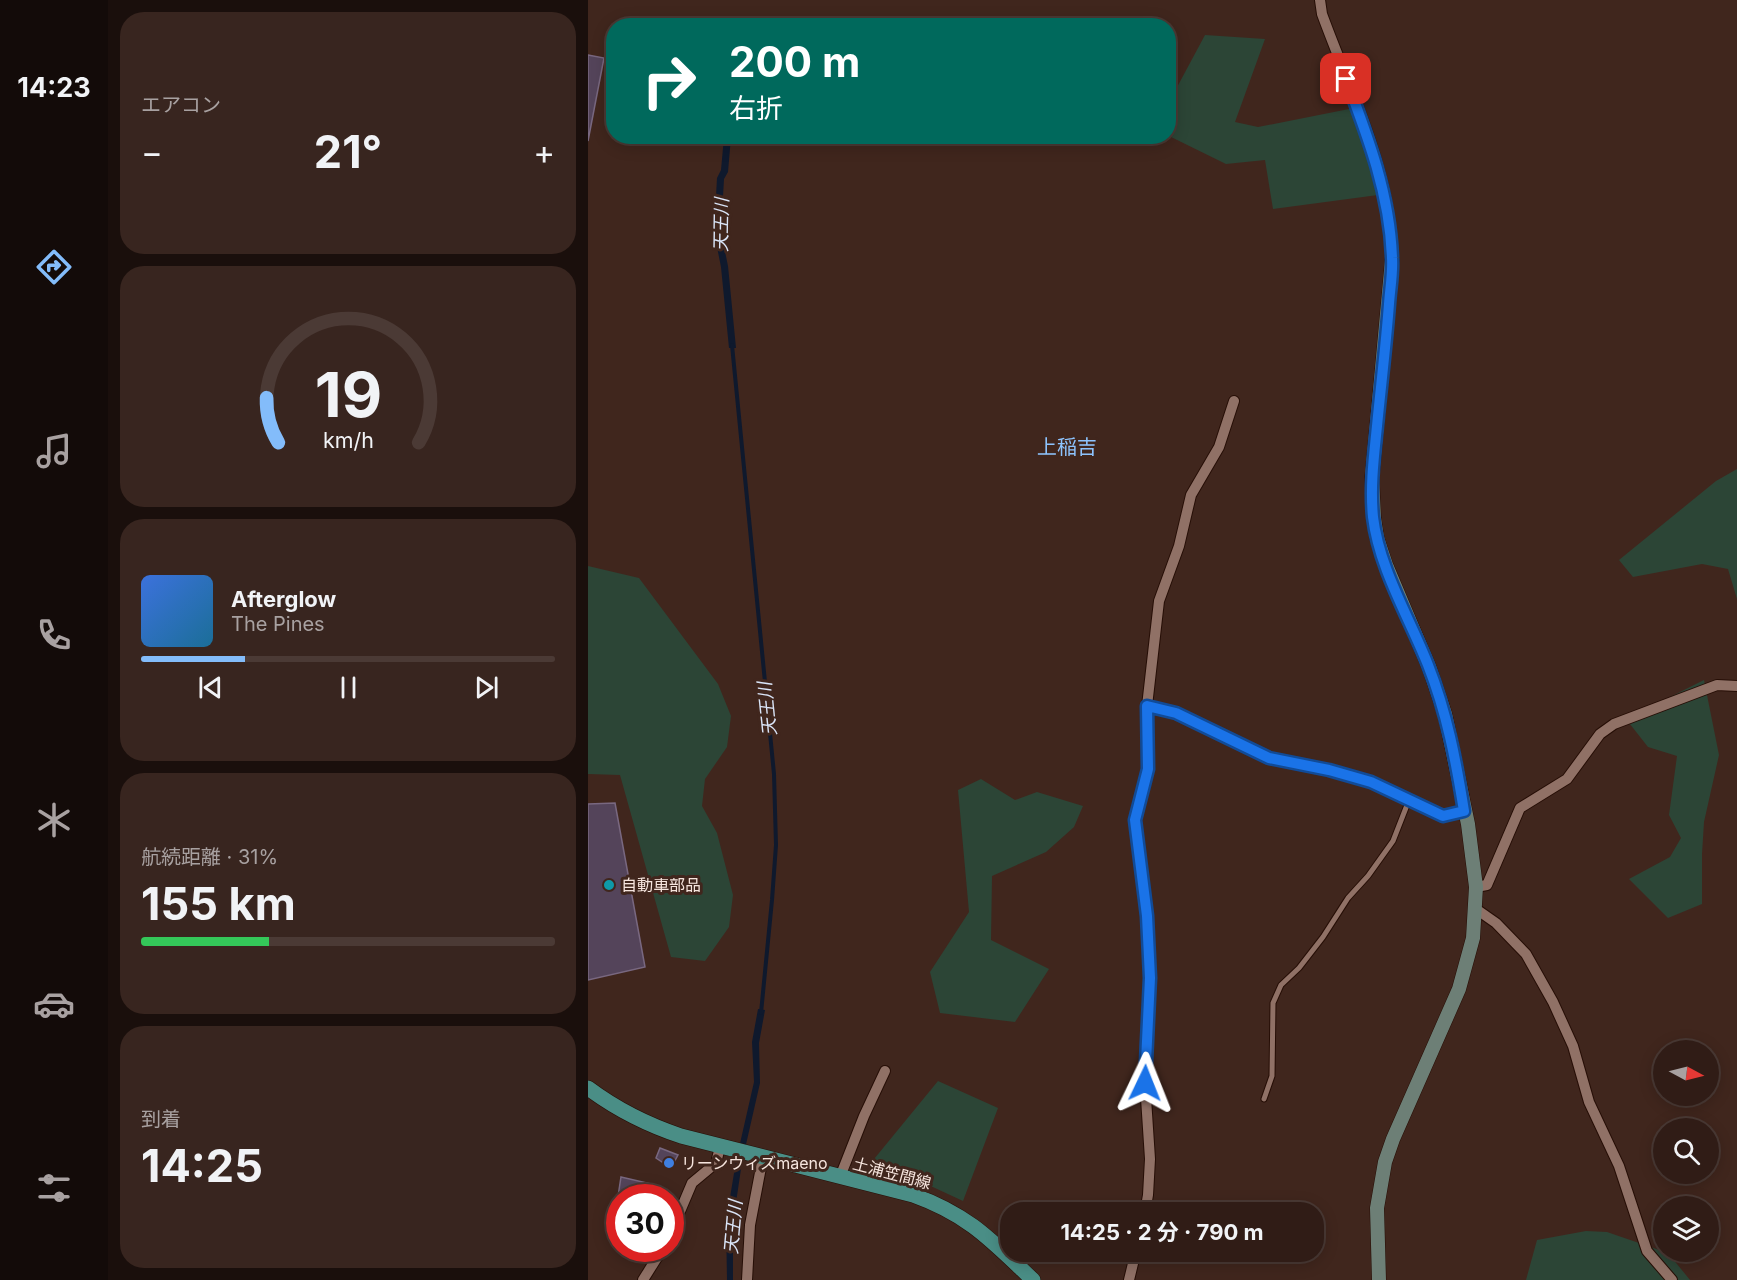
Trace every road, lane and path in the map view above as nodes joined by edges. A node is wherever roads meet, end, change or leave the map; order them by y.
1 (1320, 0) edge
2 (1392, 260) joint
3 (1234, 401) dead end
4 (1737, 686) edge
5 (1147, 706) junction
6 (1409, 800) junction
7 (1464, 811) junction
8 (1476, 887) junction
9 (1476, 909) junction
10 (885, 1071) dead end
11 (588, 1088) edge
12 (1264, 1099) dead end
13 (726, 1148) junction
14 (758, 1156) junction
15 (840, 1177) junction
16 (1147, 1202) edge
17 (684, 1203) edge
18 (654, 1262) edge
19 (1133, 1262) edge
20 (643, 1280) edge
21 (747, 1280) edge
22 (1033, 1280) edge
23 (1129, 1280) edge
24 (1379, 1280) edge
25 (1672, 1280) edge

1 - 2 street
2 - 7 street
3 - 5 street
4 - 8 street
5 - 6 street
5 - 16 street
6 - 7 street
6 - 12 lane
7 - 8 street
8 - 9 street
9 - 24 street
9 - 25 street
10 - 15 street
11 - 13 main road, 土浦笠間線
13 - 14 main road, 土浦笠間線
13 - 17 street
14 - 15 main road, 土浦笠間線
14 - 21 street
15 - 22 main road, 土浦笠間線
18 - 20 street
19 - 23 street

